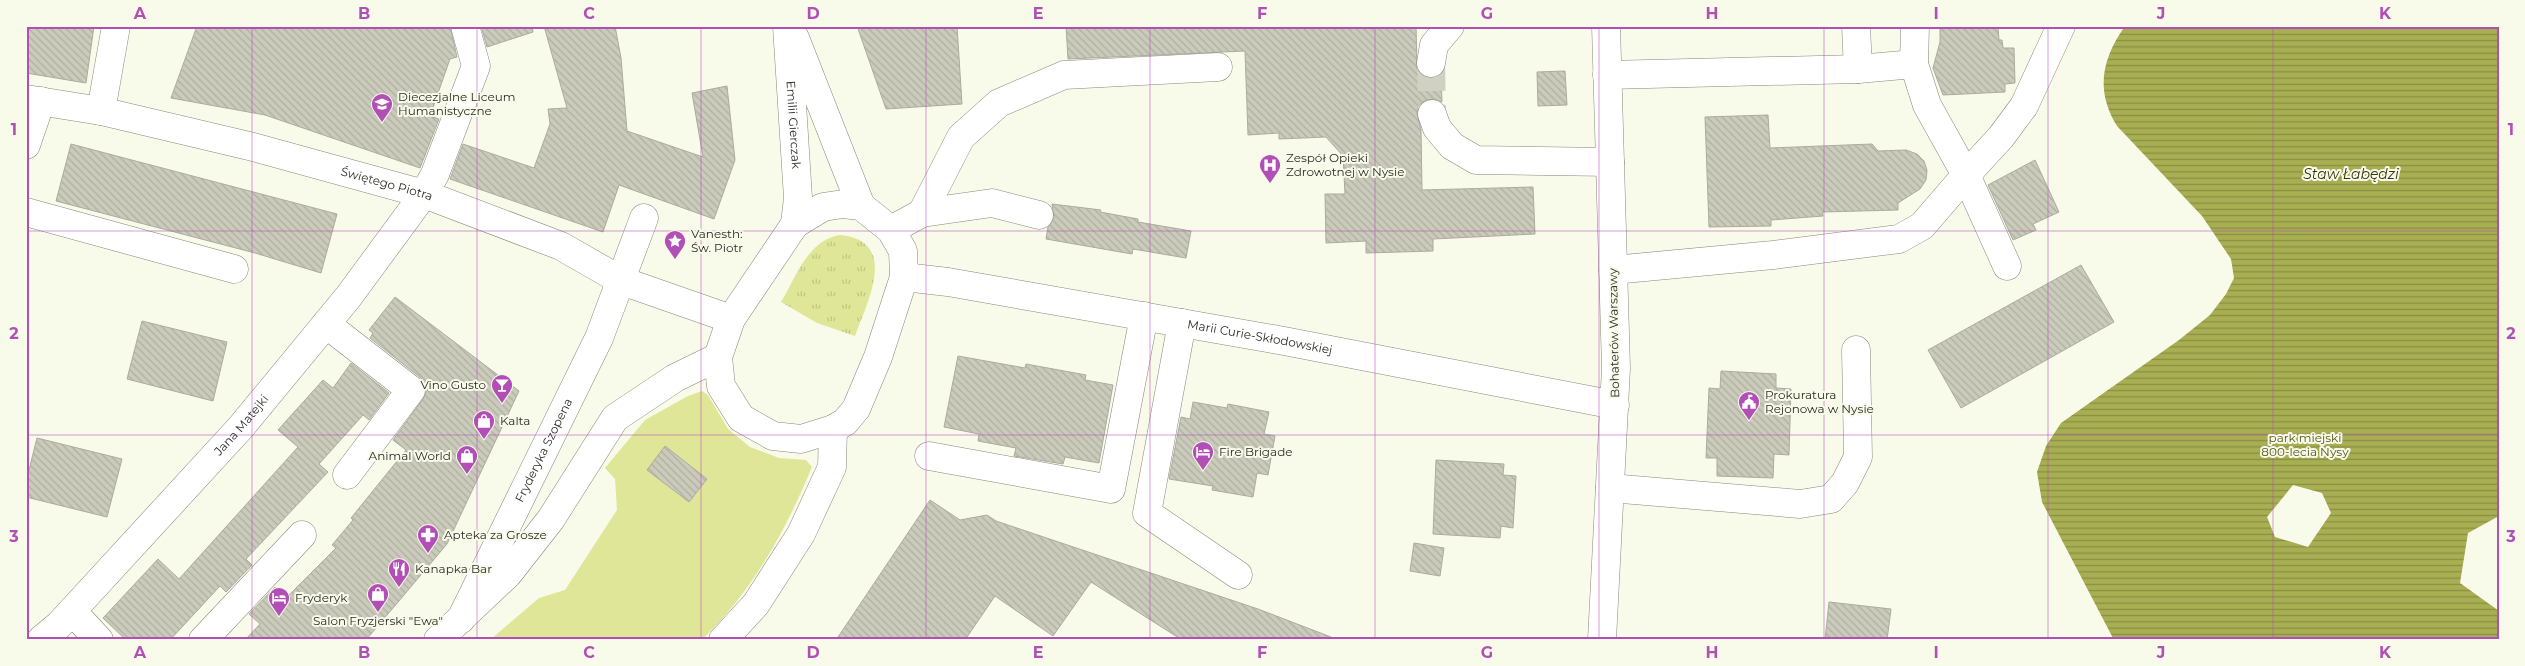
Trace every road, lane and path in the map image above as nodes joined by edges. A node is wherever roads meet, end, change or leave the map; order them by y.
1 (116, 26) edge
2 (465, 26) edge
3 (788, 26) edge
4 (1450, 26) edge
5 (1606, 26) edge
6 (1856, 26) edge
7 (1915, 26) edge
8 (2061, 26) edge
9 (1431, 63) tunnel mouth
10 (1914, 64) junction
11 (1218, 67) dead end
12 (1858, 69) junction
13 (1607, 75) junction
14 (34, 100) edge
15 (101, 111) junction
16 (1432, 114) tunnel mouth
17 (26, 145) edge
18 (1610, 162) junction
19 (1966, 175) junction
20 (424, 194) junction
21 (861, 206) junction
22 (26, 212) edge
23 (922, 213) junction
24 (1039, 215) dead end
25 (644, 218) dead end
26 (794, 224) junction
27 (891, 230) junction
28 (2007, 266) dead end
29 (234, 269) dead end
30 (1613, 270) junction
31 (904, 277) junction
32 (622, 281) junction
33 (1144, 316) junction
34 (731, 319) junction
35 (1182, 323) junction
36 (326, 324) junction
37 (1856, 350) dead end
38 (718, 357) junction
39 (1615, 405) junction
40 (833, 429) junction
41 (929, 456) dead end
42 (347, 475) dead end
43 (1610, 488) junction
44 (302, 535) dead end
45 (1238, 575) dead end
46 (72, 611) junction
47 (461, 619) junction
48 (40, 640) edge
49 (99, 640) edge
50 (203, 640) edge
51 (438, 640) edge
52 (723, 640) edge
53 (1602, 640) edge

1 - 15 street
2 - 20 street, Jana Matejki
3 - 21 street, Emilii Gierczak
3 - 26 street, Emilii Gierczak
4 - 9 street
5 - 13 street, Bohaterów Warszawy
6 - 12 street
7 - 10 street
8 - 19 street
10 - 12 street
10 - 19 street
11 - 23 street
12 - 13 street
13 - 18 street, Bohaterów Warszawy
14 - 15 street, Świętego Piotra
14 - 17 street
15 - 20 street, Świętego Piotra
16 - 18 street
18 - 30 street, Bohaterów Warszawy
19 - 28 street
19 - 30 street
20 - 32 street, Świętego Piotra
20 - 36 street, Jana Matejki
21 - 26 street
21 - 27 street
22 - 29 street
23 - 24 street
23 - 27 street
25 - 32 street, Fryderyka Szopena
26 - 34 street
27 - 31 street
30 - 39 street, Bohaterów Warszawy
31 - 33 street, Marii Curie-Skłodowskiej
31 - 40 street
32 - 34 street, Świętego Piotra
32 - 47 street, Fryderyka Szopena
33 - 35 street, Marii Curie-Skłodowskiej
33 - 41 street
34 - 38 street
35 - 39 street, Marii Curie-Skłodowskiej
35 - 45 street
36 - 42 street
36 - 46 street, Jana Matejki
37 - 43 street
38 - 40 street
38 - 47 street, Fryderyka Szopena
39 - 43 street, Bohaterów Warszawy
40 - 52 street
43 - 53 street, Bohaterów Warszawy
44 - 50 street
46 - 48 street, Jana Matejki
46 - 49 street
47 - 51 street, Fryderyka Szopena

